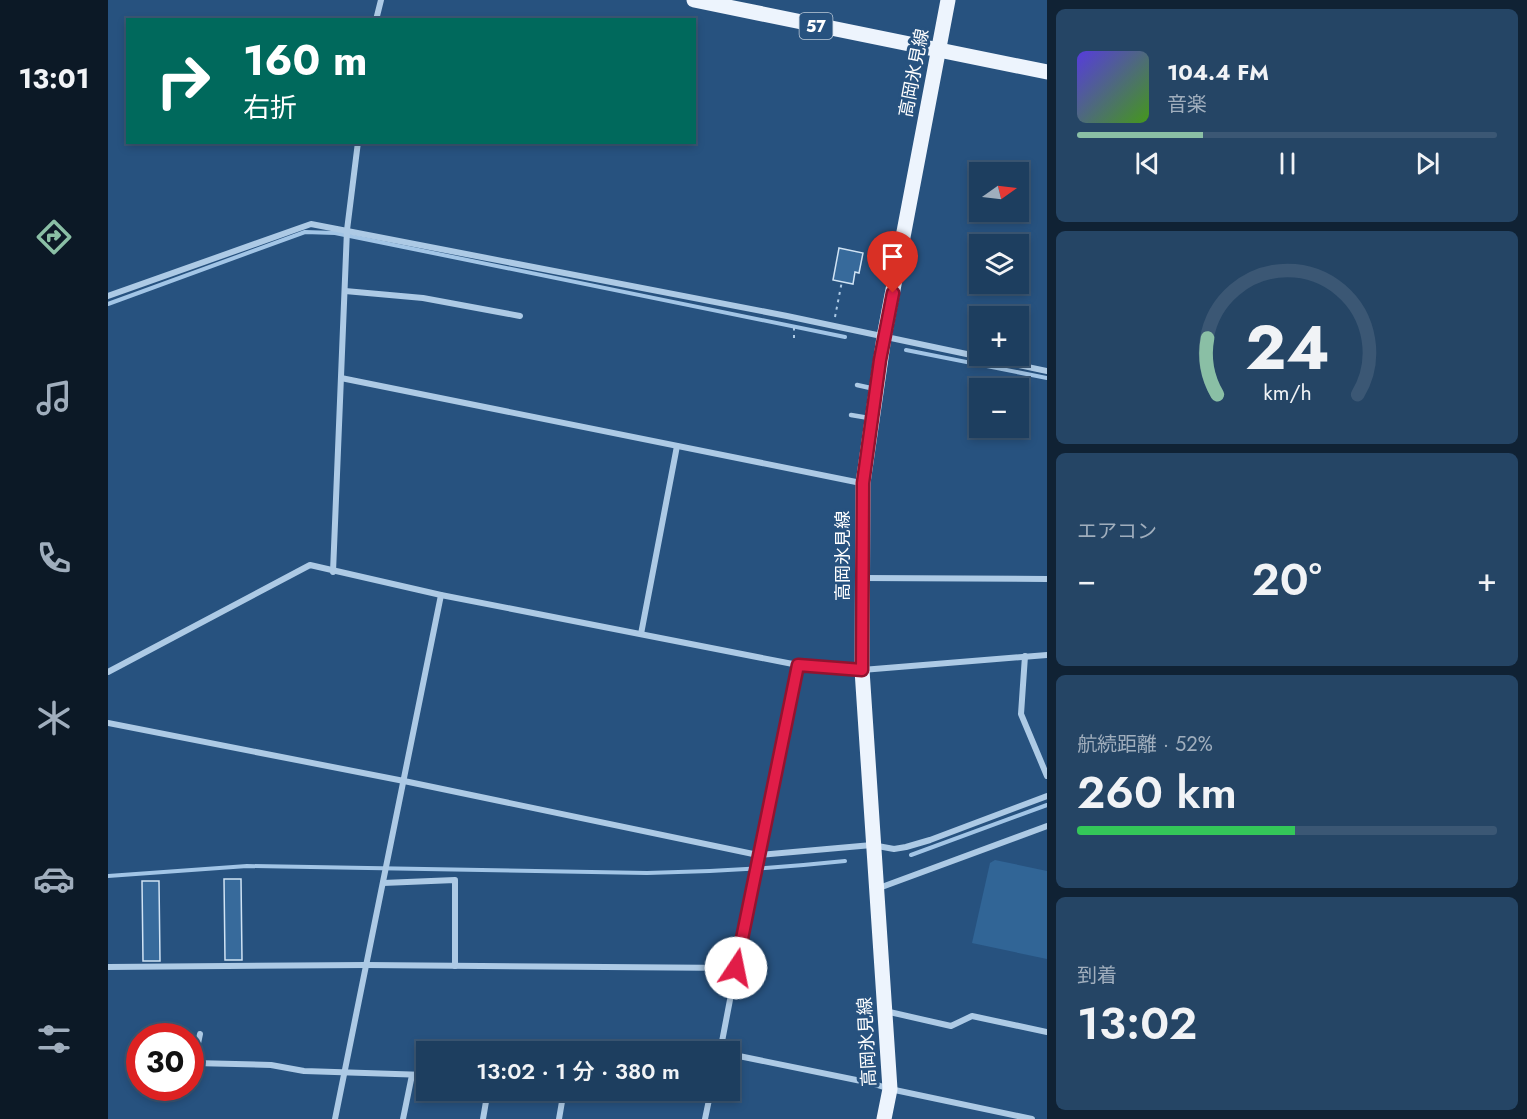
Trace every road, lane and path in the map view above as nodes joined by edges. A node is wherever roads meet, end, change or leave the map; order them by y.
1 (381, 0) edge
2 (694, 0) edge
3 (948, 0) edge
4 (376, 18) edge
5 (938, 51) junction
6 (1047, 72) edge
7 (358, 144) edge
8 (347, 231) junction
9 (842, 282) dead end
10 (345, 291) junction
11 (108, 296) edge
12 (520, 316) dead end
13 (794, 322) dead end
14 (833, 326) junction
15 (884, 337) junction
16 (794, 338) dead end
17 (1047, 371) edge
18 (341, 378) junction
19 (857, 385) dead end
20 (876, 389) junction
21 (851, 415) dead end
22 (872, 419) junction
23 (676, 446) junction
24 (863, 483) junction
25 (333, 572) junction
26 (862, 578) junction
27 (1047, 579) edge
28 (441, 595) junction
29 (641, 634) junction
30 (1047, 655) edge
31 (1025, 656) junction
32 (798, 665) junction
33 (862, 670) junction
34 (108, 672) edge
35 (108, 723) edge
36 (1047, 776) edge
37 (404, 781) junction
38 (1047, 796) edge
39 (1047, 826) edge
40 (872, 845) junction
41 (758, 855) junction
42 (384, 881) junction
43 (877, 888) junction
44 (366, 965) junction
45 (455, 966) junction
46 (108, 967) edge
47 (736, 968) junction
48 (885, 1011) junction
49 (1047, 1032) edge
50 (722, 1041) edge
51 (740, 1056) edge
52 (204, 1063) edge
53 (345, 1072) junction
54 (412, 1075) junction
55 (416, 1075) edge
56 (890, 1089) junction
57 (486, 1101) edge
58 (562, 1101) edge
59 (709, 1101) edge
60 (335, 1119) edge
61 (403, 1119) edge
62 (483, 1119) edge
63 (559, 1119) edge
64 (705, 1119) edge
65 (884, 1119) edge
66 (1032, 1119) edge

1 - 4 street
2 - 5 main road, 57
3 - 5 main road, 高岡氷見線
5 - 6 main road, 57
5 - 15 main road, 高岡氷見線
7 - 8 street
8 - 10 street
8 - 11 street
8 - 14 street
9 - 14 path
10 - 12 street
10 - 18 street
13 - 16 path
14 - 15 street
15 - 17 street
15 - 20 main road, 高岡氷見線
18 - 23 street
18 - 25 street
19 - 20 lane
20 - 22 main road, 高岡氷見線
21 - 22 lane
22 - 24 main road, 高岡氷見線
23 - 24 street
23 - 29 street
24 - 26 main road, 高岡氷見線
25 - 28 street
25 - 34 street
26 - 27 street
26 - 33 main road, 高岡氷見線
28 - 29 street
28 - 37 street
29 - 32 street
30 - 31 street
31 - 33 street
31 - 36 street
32 - 33 street
32 - 41 street
33 - 40 main road, 高岡氷見線
35 - 37 street
37 - 41 street
37 - 42 street
38 - 40 street
39 - 43 street
40 - 41 street
40 - 43 main road, 高岡氷見線
41 - 47 street
42 - 44 street
42 - 45 street
43 - 48 main road, 高岡氷見線
44 - 45 street
44 - 46 street
44 - 53 street
45 - 47 street
47 - 50 street
48 - 49 street
48 - 56 main road, 高岡氷見線
51 - 56 street
52 - 53 street
53 - 54 street
53 - 60 street
54 - 55 street
54 - 61 street
56 - 65 main road, 高岡氷見線
56 - 66 street
57 - 62 street
58 - 63 street
59 - 64 street

